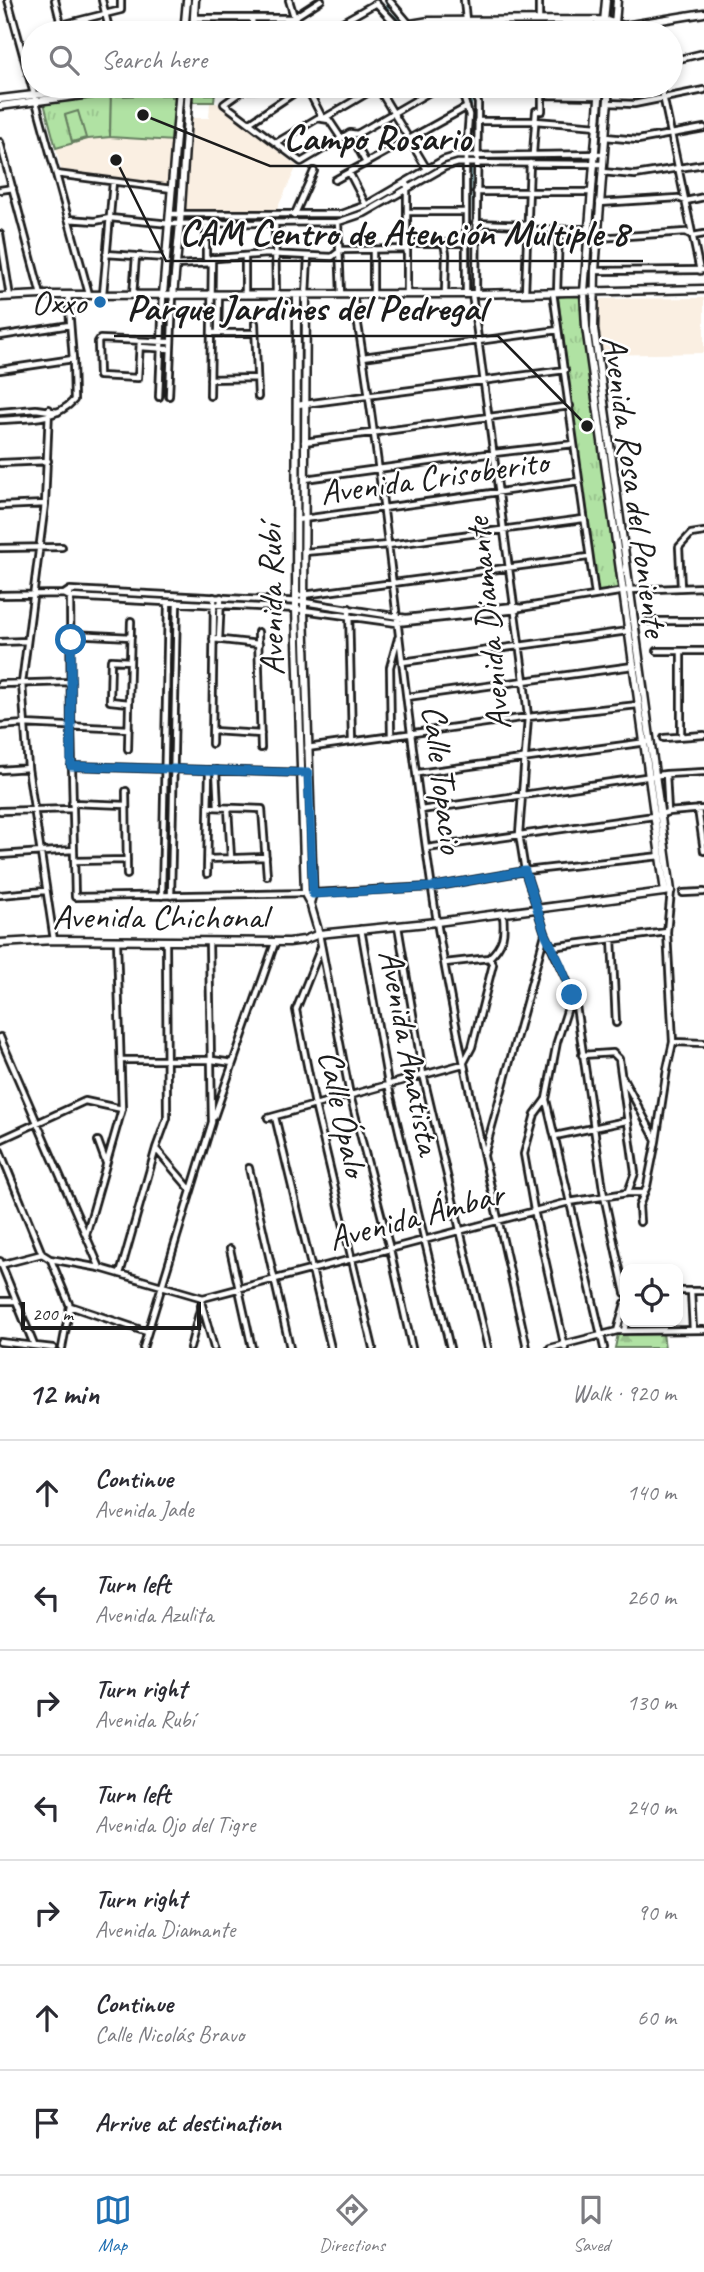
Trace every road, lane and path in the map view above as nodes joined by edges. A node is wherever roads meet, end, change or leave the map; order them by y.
1 (8, 0) edge
2 (55, 0) edge
3 (102, 0) edge
4 (121, 0) edge
5 (187, 0) edge
6 (195, 0) edge
7 (289, 0) edge
8 (321, 0) edge
9 (389, 0) edge
10 (464, 0) edge
11 (539, 0) edge
12 (606, 0) edge
13 (617, 0) edge
14 (375, 1) edge
15 (704, 13) edge
16 (105, 14) junction
17 (194, 18) junction
18 (252, 18) junction
19 (293, 18) junction
20 (539, 20) junction
21 (60, 21) edge
22 (77, 21) edge
23 (107, 21) edge
24 (185, 21) edge
25 (194, 21) edge
26 (252, 21) edge
27 (294, 21) edge
28 (342, 21) edge
29 (399, 21) edge
30 (403, 21) edge
31 (466, 21) joint
32 (548, 21) edge
33 (604, 21) edge
34 (615, 21) edge
35 (659, 21) edge
36 (21, 47) edge
37 (704, 53) edge
38 (683, 58) edge
39 (704, 90) edge
40 (683, 94) edge
41 (35, 98) junction
42 (179, 98) edge
43 (187, 98) edge
44 (232, 98) edge
45 (289, 98) edge
46 (312, 98) edge
47 (357, 98) edge
48 (384, 98) edge
49 (419, 98) edge
50 (464, 98) edge
51 (476, 98) edge
52 (542, 98) edge
53 (600, 98) edge
54 (608, 98) edge
55 (664, 98) joint
56 (0, 99) edge
57 (608, 103) junction
58 (0, 106) edge
59 (467, 107) junction
60 (393, 113) junction
61 (323, 119) junction
62 (477, 121) junction
63 (535, 121) junction
64 (249, 122) junction
65 (598, 126) junction
66 (704, 128) edge
67 (350, 133) junction
68 (671, 134) junction
69 (605, 137) junction
70 (341, 138) junction
71 (409, 139) junction
72 (0, 142) edge
73 (276, 143) junction
74 (533, 154) junction
75 (593, 154) junction
76 (603, 154) junction
77 (471, 155) junction
78 (471, 162) junction
79 (366, 163) junction
80 (530, 163) junction
81 (593, 163) junction
82 (704, 164) edge
83 (602, 168) junction
84 (427, 169) junction
85 (679, 170) junction
86 (314, 171) dead end
87 (349, 172) junction
88 (56, 174) junction
89 (335, 180) dead end
90 (407, 181) junction
91 (113, 182) junction
92 (13, 188) junction
93 (172, 189) junction
94 (0, 190) edge
95 (407, 190) junction
96 (529, 191) junction
97 (476, 192) junction
98 (591, 192) junction
99 (704, 197) edge
100 (685, 201) junction
101 (599, 203) junction
102 (366, 205) junction
103 (407, 212) junction
104 (466, 212) junction
105 (171, 214) junction
106 (180, 214) junction
107 (294, 216) junction
108 (110, 218) junction
109 (68, 219) junction
110 (338, 222) junction
111 (180, 223) junction
112 (206, 223) junction
113 (275, 223) junction
114 (476, 223) junction
115 (170, 224) junction
116 (527, 227) junction
117 (589, 229) junction
118 (559, 230) junction
119 (704, 233) edge
120 (0, 234) edge
121 (693, 236) junction
122 (597, 238) junction
123 (444, 243) junction
124 (466, 243) junction
125 (407, 246) junction
126 (373, 249) junction
127 (340, 251) junction
128 (106, 254) junction
129 (276, 254) junction
130 (136, 256) junction
131 (308, 257) junction
132 (166, 258) junction
133 (245, 258) junction
134 (210, 260) junction
135 (176, 265) junction
136 (702, 270) edge
137 (595, 271) junction
138 (704, 289) edge
139 (584, 292) junction
140 (407, 293) junction
141 (445, 293) junction
142 (525, 293) junction
143 (555, 293) junction
144 (594, 293) junction
145 (89, 294) junction
146 (103, 294) junction
147 (341, 294) junction
148 (353, 294) junction
149 (373, 294) junction
150 (472, 294) junction
151 (41, 295) junction
152 (68, 295) junction
153 (133, 295) junction
154 (163, 295) junction
155 (216, 295) junction
156 (246, 295) junction
157 (276, 295) junction
158 (297, 295) junction
159 (306, 295) junction
160 (173, 296) junction
161 (10, 297) junction
162 (0, 298) edge
163 (255, 324) dead end
164 (71, 325) junction
165 (558, 330) junction
166 (211, 333) junction
167 (218, 333) junction
168 (255, 333) junction
169 (0, 336) edge
170 (140, 341) junction
171 (160, 341) junction
172 (479, 341) junction
173 (171, 342) junction
174 (140, 347) junction
175 (160, 348) junction
176 (170, 349) junction
177 (363, 357) junction
178 (73, 359) junction
179 (0, 370) edge
180 (565, 370) junction
181 (257, 378) junction
182 (210, 379) junction
183 (485, 380) junction
184 (369, 394) junction
185 (210, 396) dead end
186 (159, 397) dead end
187 (169, 397) dead end
188 (258, 397) dead end
189 (300, 404) junction
190 (570, 407) junction
191 (49, 409) junction
192 (0, 412) edge
193 (59, 413) junction
194 (48, 416) junction
195 (489, 416) junction
196 (0, 421) edge
197 (373, 433) junction
198 (304, 442) junction
199 (574, 444) junction
200 (607, 450) junction
201 (494, 453) junction
202 (48, 461) junction
203 (0, 463) edge
204 (378, 470) junction
205 (305, 479) junction
206 (579, 481) junction
207 (499, 492) junction
208 (45, 504) junction
209 (0, 506) edge
210 (383, 509) junction
211 (583, 519) junction
212 (300, 520) junction
213 (504, 529) junction
214 (704, 532) edge
215 (388, 545) junction
216 (38, 547) junction
217 (62, 547) dead end
218 (0, 548) edge
219 (304, 552) junction
220 (588, 557) junction
221 (508, 566) junction
222 (392, 583) junction
223 (681, 587) junction
224 (704, 587) edge
225 (70, 590) junction
226 (627, 591) junction
227 (33, 593) junction
228 (64, 594) junction
229 (0, 595) edge
230 (169, 595) junction
231 (595, 595) junction
232 (177, 596) junction
233 (70, 597) junction
234 (218, 597) junction
235 (305, 598) junction
236 (296, 602) junction
237 (168, 603) junction
238 (177, 604) junction
239 (217, 606) junction
240 (349, 608) junction
241 (516, 608) junction
242 (304, 610) junction
243 (349, 617) junction
244 (396, 620) junction
245 (131, 621) dead end
246 (649, 621) dead end
247 (704, 621) edge
248 (628, 631) junction
249 (258, 632) dead end
250 (71, 634) junction
251 (131, 636) junction
252 (398, 637) junction
253 (216, 639) junction
254 (27, 640) junction
255 (0, 642) edge
256 (258, 644) junction
257 (520, 645) junction
258 (657, 651) dead end
259 (681, 651) junction
260 (704, 651) edge
261 (130, 661) junction
262 (402, 662) junction
263 (633, 666) junction
264 (524, 680) junction
265 (71, 682) junction
266 (22, 683) junction
267 (302, 683) junction
268 (0, 684) edge
269 (175, 684) junction
270 (166, 685) junction
271 (407, 697) junction
272 (130, 703) junction
273 (638, 705) junction
274 (528, 717) junction
275 (23, 724) junction
276 (71, 725) junction
277 (0, 726) edge
278 (129, 729) junction
279 (213, 731) junction
280 (261, 734) junction
281 (412, 734) junction
282 (681, 735) junction
283 (704, 735) edge
284 (391, 737) junction
285 (664, 738) dead end
286 (352, 742) junction
287 (648, 742) junction
288 (212, 744) dead end
289 (261, 748) dead end
290 (307, 748) junction
291 (128, 749) dead end
292 (524, 758) junction
293 (71, 766) junction
294 (28, 768) junction
295 (165, 768) junction
296 (174, 768) junction
297 (0, 770) edge
298 (212, 770) junction
299 (704, 772) edge
300 (304, 773) junction
301 (418, 774) junction
302 (666, 774) junction
303 (653, 776) junction
304 (125, 791) dead end
305 (520, 795) junction
306 (127, 805) junction
307 (72, 806) junction
308 (209, 807) junction
309 (218, 807) junction
310 (228, 808) junction
311 (701, 809) edge
312 (34, 810) junction
313 (421, 810) junction
314 (0, 811) edge
315 (665, 813) junction
316 (654, 816) junction
317 (519, 834) junction
318 (427, 848) junction
319 (73, 850) junction
320 (704, 851) edge
321 (40, 852) junction
322 (0, 855) edge
323 (664, 855) junction
324 (266, 857) junction
325 (231, 858) junction
326 (208, 859) junction
327 (127, 860) junction
328 (74, 861) junction
329 (525, 871) junction
330 (207, 874) dead end
331 (127, 876) dead end
332 (267, 876) dead end
333 (432, 887) junction
334 (45, 891) junction
335 (668, 891) junction
336 (704, 892) edge
337 (683, 893) dead end
338 (309, 894) junction
339 (0, 895) edge
340 (171, 895) junction
341 (162, 896) junction
342 (538, 908) junction
343 (503, 914) junction
344 (438, 922) junction
345 (398, 926) junction
346 (361, 928) junction
347 (667, 932) junction
348 (545, 933) junction
349 (319, 934) junction
350 (612, 939) junction
351 (54, 940) junction
352 (117, 941) junction
353 (166, 941) junction
354 (209, 942) junction
355 (0, 943) edge
356 (275, 943) junction
357 (321, 947) junction
358 (551, 947) junction
359 (489, 958) junction
360 (444, 963) junction
361 (572, 995) junction
362 (616, 1023) dead end
363 (0, 1037) edge
364 (673, 1042) junction
365 (704, 1043) edge
366 (582, 1055) junction
367 (121, 1060) junction
368 (212, 1060) junction
369 (167, 1061) junction
370 (233, 1063) junction
371 (463, 1064) junction
372 (621, 1073) junction
373 (423, 1074) junction
374 (388, 1084) junction
375 (350, 1095) junction
376 (546, 1099) junction
377 (315, 1105) junction
378 (122, 1109) junction
379 (275, 1117) junction
380 (268, 1118) dead end
381 (627, 1121) junction
382 (37, 1122) junction
383 (212, 1122) junction
384 (593, 1129) junction
385 (555, 1136) junction
386 (0, 1140) edge
387 (98, 1141) dead end
388 (656, 1141) junction
389 (156, 1148) junction
390 (0, 1151) edge
391 (484, 1156) junction
392 (107, 1163) junction
393 (249, 1168) dead end
394 (192, 1191) junction
395 (627, 1193) junction
396 (643, 1193) junction
397 (604, 1196) junction
398 (569, 1202) junction
399 (534, 1210) junction
400 (498, 1219) junction
401 (640, 1222) dead end
402 (461, 1231) junction
403 (86, 1235) junction
404 (424, 1239) junction
405 (230, 1249) dead end
406 (390, 1249) junction
407 (42, 1254) junction
408 (50, 1259) junction
409 (351, 1260) junction
410 (1, 1263) edge
411 (100, 1268) junction
412 (313, 1270) junction
413 (620, 1270) edge
414 (120, 1274) junction
415 (274, 1280) junction
416 (162, 1286) junction
417 (239, 1290) junction
418 (683, 1291) edge
419 (691, 1291) junction
420 (704, 1291) edge
421 (202, 1300) junction
422 (0, 1301) edge
423 (16, 1301) junction
424 (70, 1306) junction
425 (621, 1327) edge
426 (622, 1327) edge
427 (620, 1330) junction
428 (693, 1330) junction
429 (704, 1330) edge
430 (147, 1332) junction
431 (601, 1336) junction
432 (0, 1342) edge
433 (34, 1345) junction
434 (565, 1346) edge
435 (53, 1348) edge
436 (62, 1348) edge
437 (143, 1348) edge
438 (190, 1348) edge
439 (214, 1348) edge
440 (252, 1348) edge
441 (290, 1348) edge
442 (331, 1348) edge
443 (373, 1348) edge
444 (412, 1348) edge
445 (450, 1348) edge
446 (488, 1348) edge
447 (527, 1348) edge
448 (550, 1348) edge
449 (604, 1348) edge

1 - 36 street
2 - 21 street
3 - 16 street
4 - 16 street
5 - 24 street
6 - 17 street
7 - 19 street
8 - 19 street
9 - 30 street
10 - 31 street
11 - 20 street
12 - 33 street
13 - 34 street
14 - 28 street
14 - 29 street
15 - 35 street
16 - 22 street
16 - 23 street
17 - 18 street
17 - 25 street
18 - 19 street
18 - 26 street
19 - 27 street
20 - 31 street
20 - 32 street
37 - 38 street
39 - 40 street
41 - 56 street
41 - 58 street
41 - 88 street
42 - 93 street
43 - 106 street
44 - 64 street
45 - 64 street
46 - 61 street
47 - 61 street
48 - 60 street
49 - 60 street
50 - 59 street
51 - 62 street
52 - 63 street
53 - 65 street, Avenida Rosa del Poniente
54 - 57 street, Avenida Rosa del Poniente
55 - 57 street
55 - 68 street
57 - 69 street, Avenida Rosa del Poniente
59 - 71 street
59 - 77 street
60 - 67 street
60 - 71 street
61 - 70 street
61 - 73 street
62 - 63 street
62 - 77 street
63 - 65 street
63 - 74 street
64 - 73 street
65 - 75 street, Avenida Rosa del Poniente
66 - 68 street
67 - 70 street
67 - 79 street
68 - 69 street
68 - 85 street
69 - 76 street, Avenida Rosa del Poniente
70 - 73 street
71 - 79 street
71 - 84 street
72 - 92 street
74 - 75 street
74 - 77 street
75 - 76 street
75 - 81 street, Avenida Rosa del Poniente
76 - 83 street, Avenida Rosa del Poniente
77 - 78 street
77 - 78 street
77 - 84 street
78 - 80 street
78 - 95 street
78 - 97 street
78 - 104 street
79 - 87 street
80 - 81 street
80 - 96 street
81 - 83 street
81 - 98 street, Avenida Rosa del Poniente
82 - 85 street
83 - 85 street
83 - 101 street, Avenida Rosa del Poniente
84 - 90 street
85 - 100 street
86 - 107 street
87 - 89 street
87 - 102 street
88 - 91 street
88 - 109 street
90 - 95 street
90 - 102 street
91 - 93 street
91 - 108 street
92 - 94 street
92 - 151 street
93 - 105 street
95 - 103 street
95 - 110 street
96 - 97 street
96 - 98 street
96 - 116 street
97 - 114 street
98 - 117 street, Avenida Rosa del Poniente
99 - 100 street
100 - 101 street
100 - 121 street
101 - 122 street, Avenida Rosa del Poniente
102 - 107 street
103 - 104 street
103 - 125 street
104 - 124 street
105 - 106 street
105 - 115 street
106 - 107 street
106 - 111 street
108 - 109 street
108 - 115 street
108 - 128 street
109 - 145 street
110 - 113 street
110 - 127 street
111 - 112 street
111 - 115 street
111 - 135 street
112 - 113 street
112 - 134 street
113 - 129 street
114 - 116 street
114 - 150 street
115 - 132 street
116 - 118 street
116 - 142 street
117 - 118 street
117 - 139 street, Avenida Rosa del Poniente
118 - 143 street
119 - 121 street
120 - 161 street
121 - 122 street
121 - 136 street
122 - 137 street, Avenida Rosa del Poniente
123 - 124 street
123 - 125 street
123 - 141 street
124 - 150 street
125 - 126 street
125 - 140 street
126 - 127 street
126 - 149 street
127 - 131 street
127 - 147 street
128 - 130 street
128 - 146 street
129 - 131 street
129 - 133 street
129 - 157 street
130 - 132 street
130 - 153 street
131 - 159 street
132 - 154 street
133 - 134 street
133 - 156 street
134 - 135 street
134 - 155 street
135 - 160 street
136 - 137 street
137 - 144 street, Avenida Rosa del Poniente
138 - 144 street
139 - 143 street
139 - 144 street
139 - 200 street, Avenida Rosa del Poniente
140 - 141 street
140 - 149 street
141 - 150 street
142 - 143 street
142 - 150 street
143 - 165 street
144 - 200 street, Avenida Rosa del Poniente
145 - 146 street
145 - 152 street
146 - 153 street
147 - 148 street
147 - 159 street
148 - 149 street
148 - 177 street, Calle Topacio
150 - 172 street, Avenida Diamante
151 - 152 street
151 - 161 street
152 - 164 street
153 - 154 street
154 - 160 street
154 - 171 street
155 - 156 street
155 - 160 street
155 - 166 street
155 - 167 street
156 - 157 street
157 - 158 street
158 - 159 street
158 - 189 street, Avenida Rubí
159 - 189 street, Avenida Rubí
160 - 173 street
161 - 162 street
163 - 168 street
164 - 169 street
164 - 178 street
165 - 172 street
165 - 180 street
166 - 167 street
166 - 182 street
167 - 168 street
168 - 181 street
170 - 171 street
170 - 174 street
170 - 174 street
171 - 173 street
171 - 175 street
172 - 177 street
172 - 183 street, Avenida Diamante
173 - 176 street
174 - 175 street
175 - 176 street
175 - 186 street
176 - 187 street
177 - 184 street, Calle Topacio
178 - 179 street
178 - 193 street
180 - 183 street
180 - 190 street
181 - 182 street
181 - 188 street
182 - 185 street
183 - 184 street
183 - 195 street, Avenida Diamante
184 - 189 street
184 - 197 street, Calle Topacio
189 - 198 street, Avenida Rubí
189 - 212 street, Avenida Rubí
190 - 195 street
190 - 199 street
191 - 192 street
191 - 193 street
191 - 194 street
193 - 194 street
194 - 196 street
194 - 202 street
195 - 197 street
195 - 201 street, Avenida Diamante
197 - 198 street
197 - 204 street, Calle Topacio
198 - 205 street, Avenida Rubí
199 - 201 street
199 - 206 street
200 - 226 street
201 - 204 street
201 - 207 street, Avenida Diamante
202 - 203 street
202 - 208 street
204 - 205 street
204 - 210 street, Calle Topacio
205 - 212 street, Avenida Rubí
206 - 207 street, Avenida Crisoberito
206 - 211 street
207 - 210 street, Avenida Crisoberito
207 - 213 street, Avenida Diamante
208 - 209 street
208 - 216 street
210 - 212 street, Avenida Crisoberito
210 - 215 street, Calle Topacio
211 - 213 street
211 - 220 street
212 - 219 street, Avenida Rubí
212 - 236 street, Avenida Rubí
213 - 215 street
213 - 221 street, Avenida Diamante
214 - 223 street
215 - 219 street
215 - 222 street, Calle Topacio
216 - 217 street
216 - 218 street
216 - 227 street
219 - 235 street, Avenida Rubí
220 - 221 street
220 - 231 street
221 - 222 street
221 - 241 street, Avenida Diamante
222 - 235 street
222 - 244 street, Calle Topacio
223 - 224 street
223 - 226 street
225 - 228 street
225 - 230 street
225 - 233 street
226 - 231 street
226 - 248 street, Avenida Rosa del Poniente
226 - 287 street
227 - 228 street
227 - 229 street
227 - 254 street
228 - 233 street
230 - 232 street
230 - 237 street
231 - 241 street
232 - 234 street
232 - 238 street
233 - 237 street
233 - 250 street
234 - 236 street
234 - 239 street
235 - 236 street
235 - 240 street
235 - 242 street, Avenida Rubí
236 - 239 street
236 - 242 street
236 - 267 street, Avenida Rubí
237 - 238 street
237 - 270 street
238 - 239 street
238 - 269 street
239 - 253 street
240 - 243 street
240 - 244 street
241 - 244 street
241 - 257 street, Avenida Diamante
242 - 243 street
242 - 267 street, Avenida Rubí
243 - 244 street
243 - 286 street
244 - 252 street, Calle Topacio
245 - 251 street
246 - 247 street
248 - 257 street
248 - 263 street, Avenida Rosa del Poniente
249 - 256 street
250 - 251 street
250 - 265 street
251 - 261 street
252 - 262 street, Calle Topacio
252 - 284 street
253 - 256 street
253 - 279 street
254 - 255 street
254 - 266 street
256 - 280 street
257 - 262 street
257 - 264 street, Avenida Diamante
258 - 259 street
259 - 260 street
259 - 282 street
261 - 272 street
261 - 272 street
262 - 271 street, Calle Topacio
263 - 264 street
263 - 273 street, Avenida Rosa del Poniente
264 - 271 street
264 - 274 street, Avenida Diamante
265 - 266 street
265 - 276 street
266 - 268 street
266 - 275 street
267 - 290 street, Avenida Rubí
267 - 300 street, Avenida Rubí
269 - 270 street
269 - 296 street
270 - 295 street
271 - 281 street, Calle Topacio
272 - 278 street
273 - 274 street
273 - 287 street, Avenida Rosa del Poniente
274 - 281 street
274 - 292 street, Avenida Diamante
275 - 276 street
275 - 277 street
275 - 294 street
276 - 278 street
276 - 293 street
278 - 291 street
279 - 280 street
279 - 288 street
280 - 289 street
281 - 284 street
281 - 301 street, Calle Topacio
282 - 283 street
282 - 285 street
284 - 286 street
286 - 290 street
287 - 292 street
287 - 303 street
290 - 300 street, Avenida Rubí
292 - 301 street
292 - 305 street, Avenida Diamante
293 - 295 street
293 - 307 street
294 - 297 street
294 - 312 street
295 - 296 street
295 - 341 street
296 - 298 street
296 - 340 street
298 - 300 street
298 - 308 street
298 - 309 street
299 - 302 street
300 - 338 street, Avenida Rubí
301 - 313 street, Calle Topacio
302 - 303 street
302 - 315 street
303 - 305 street
303 - 315 street
303 - 316 street
304 - 306 street
305 - 313 street
305 - 317 street, Avenida Diamante
306 - 307 street
306 - 327 street
307 - 312 street
307 - 319 street
308 - 309 street
308 - 326 street
309 - 310 street
310 - 324 street
310 - 325 street
311 - 315 street
311 - 320 street
312 - 314 street
312 - 321 street
313 - 318 street, Calle Topacio
315 - 316 street
315 - 323 street
316 - 317 street
316 - 323 street
317 - 318 street
317 - 329 street, Avenida Diamante
318 - 333 street, Calle Topacio
319 - 321 street
319 - 328 street
321 - 322 street
321 - 334 street
323 - 329 street
323 - 335 street
324 - 325 street
324 - 332 street
325 - 326 street
326 - 330 street
327 - 328 street
327 - 331 street
328 - 341 street
329 - 333 street
329 - 342 street, Avenida Diamante
333 - 338 street
333 - 344 street, Calle Topacio
334 - 339 street
334 - 351 street
335 - 342 street, Avenida Chichonal
335 - 347 street
336 - 337 street
338 - 340 street
338 - 349 street, Avenida Rubí
340 - 341 street
342 - 343 street, Avenida Chichonal
342 - 348 street, Avenida Diamante
343 - 344 street, Avenida Chichonal
343 - 359 street
344 - 345 street, Avenida Chichonal
344 - 360 street, Calle Topacio
345 - 346 street, Avenida Chichonal
345 - 373 street
346 - 349 street, Avenida Chichonal
346 - 374 street, Avenida Amatista
347 - 350 street
347 - 364 street
348 - 358 street, Avenida Diamante
348 - 391 street
349 - 356 street, Avenida Chichonal
349 - 357 street, Avenida Rubí
350 - 358 street
350 - 362 street
351 - 352 street, Avenida Chichonal
351 - 355 street, Avenida Chichonal
352 - 353 street, Avenida Chichonal
352 - 367 street
353 - 354 street, Avenida Chichonal
353 - 369 street
354 - 356 street, Avenida Chichonal
354 - 368 street
356 - 370 street
357 - 375 street, Avenida Rubí
357 - 377 street, Calle Ópalo
358 - 361 street, Avenida Diamante
359 - 360 street
359 - 371 street
360 - 371 street, Calle Topacio
361 - 366 street, Avenida Diamante
361 - 376 street
363 - 382 street
364 - 365 street
364 - 388 street
366 - 372 street
366 - 384 street, Avenida Diamante
367 - 369 street
367 - 378 street
368 - 369 street
368 - 370 street
368 - 383 street
369 - 389 street
370 - 383 street
371 - 373 street
371 - 391 street, Calle Topacio
372 - 381 street
372 - 388 street
373 - 374 street
373 - 402 street
374 - 375 street
374 - 404 street, Avenida Amatista
375 - 377 street
375 - 406 street, Avenida Rubí
376 - 385 street
376 - 399 street
377 - 379 street
377 - 409 street, Calle Ópalo
378 - 382 street
378 - 392 street
379 - 380 street
379 - 412 street
381 - 384 street
381 - 395 street
382 - 386 street
382 - 403 street
383 - 394 street
384 - 385 street
384 - 397 street, Avenida Diamante
385 - 398 street
387 - 392 street
388 - 396 street
389 - 394 street
389 - 414 street
390 - 407 street
391 - 400 street, Calle Topacio
392 - 403 street
393 - 415 street
394 - 416 street
395 - 396 street, Avenida Ámbar
395 - 397 street, Avenida Ámbar
396 - 401 street
397 - 398 street, Avenida Ámbar
397 - 413 street, Avenida Diamante
398 - 399 street, Avenida Ámbar
398 - 431 street
399 - 400 street, Avenida Ámbar
399 - 434 street
400 - 402 street, Avenida Ámbar
400 - 447 street, Calle Topacio
402 - 404 street, Avenida Ámbar
402 - 446 street
403 - 411 street
404 - 406 street, Avenida Ámbar
404 - 445 street, Avenida Amatista
405 - 417 street
406 - 409 street, Avenida Ámbar
406 - 444 street, Avenida Rubí
407 - 408 street
407 - 410 street
408 - 411 street
408 - 424 street
409 - 412 street, Avenida Ámbar
409 - 443 street, Calle Ópalo
410 - 423 street
411 - 414 street
412 - 415 street, Avenida Ámbar
412 - 442 street
414 - 416 street
415 - 417 street, Avenida Ámbar
415 - 441 street
416 - 421 street
416 - 430 street
417 - 421 street, Avenida Ámbar
417 - 440 street
418 - 419 street
419 - 420 street
419 - 428 street
421 - 438 street
421 - 439 street
422 - 423 street
423 - 433 street
424 - 430 street
424 - 436 street
425 - 427 street
426 - 427 street
427 - 428 street
427 - 431 street
428 - 429 street
430 - 437 street
431 - 434 street
431 - 449 street
432 - 433 street
433 - 435 street
434 - 448 street

